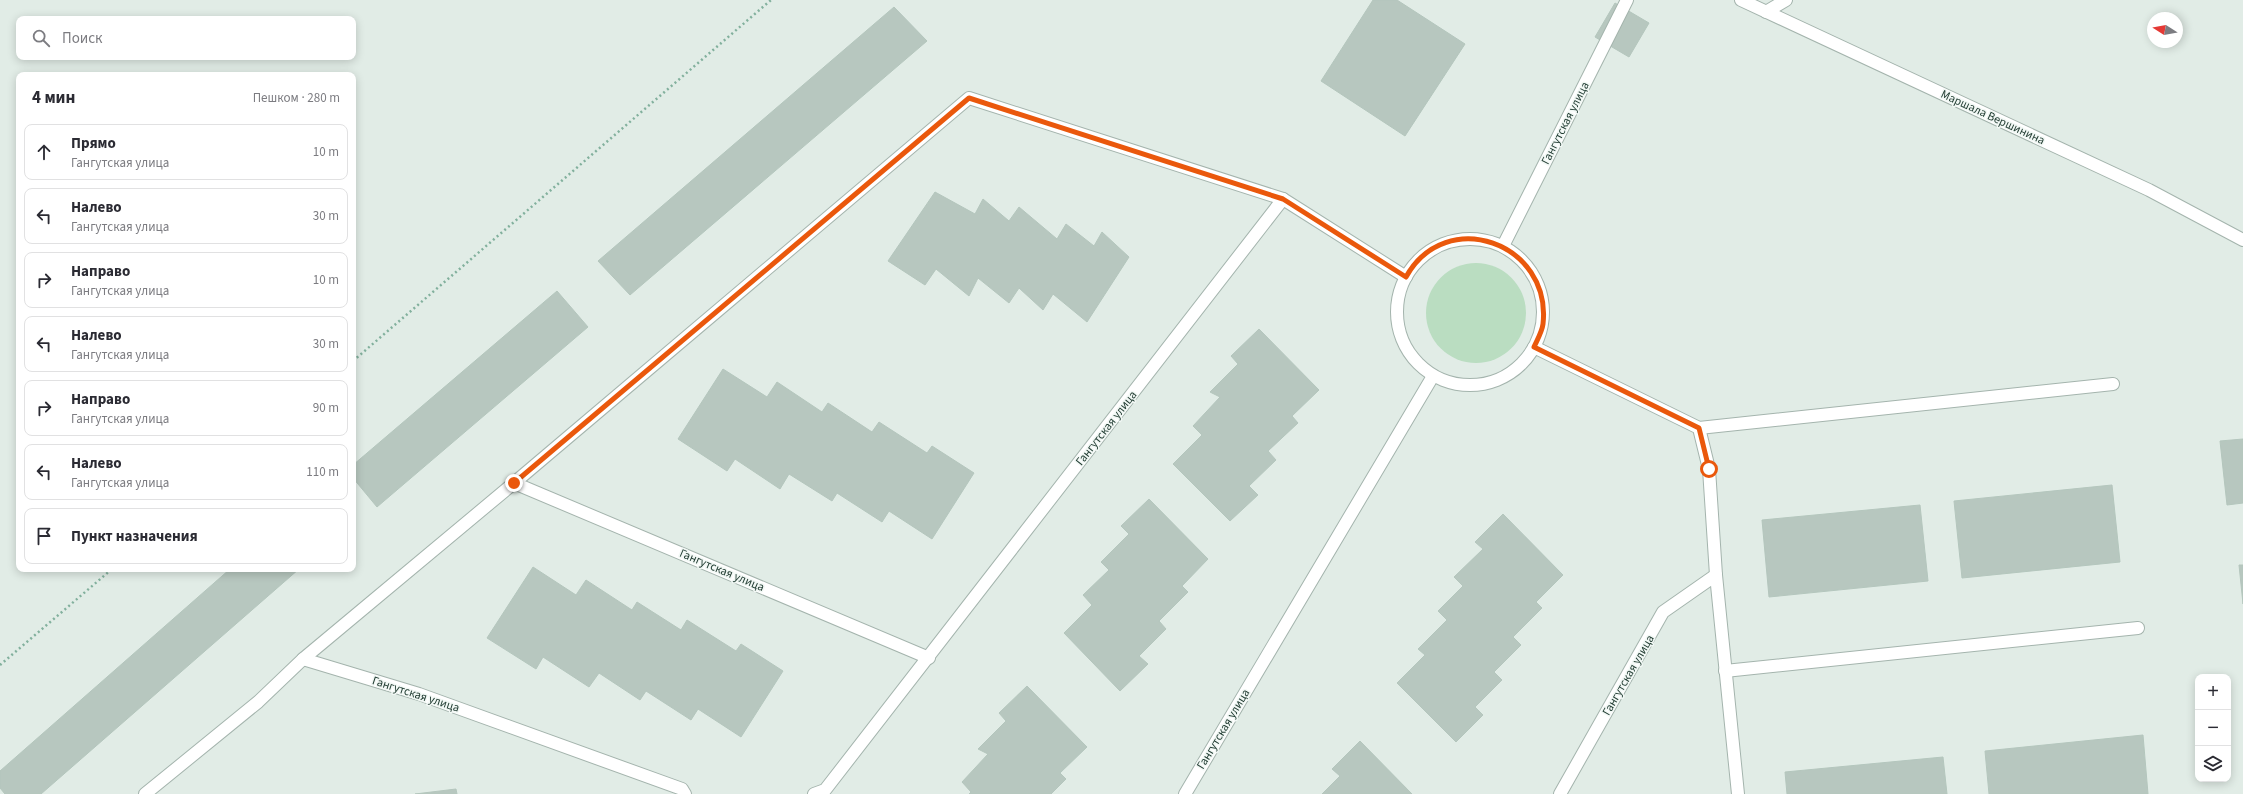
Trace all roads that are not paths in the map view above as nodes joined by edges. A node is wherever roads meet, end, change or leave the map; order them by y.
1 (1628, 0) edge
2 (1741, 0) edge
3 (1786, 0) edge
4 (1766, 12) junction
5 (1283, 199) junction
6 (2243, 240) edge
7 (1502, 246) junction
8 (1406, 277) junction
9 (1534, 347) junction
10 (1433, 376) junction
11 (2113, 384) dead end
12 (1699, 428) junction
13 (514, 483) junction
14 (1716, 575) junction
15 (2138, 628) dead end
16 (929, 658) junction
17 (302, 659) junction
18 (1725, 671) junction
19 (823, 793) edge
20 (145, 794) edge
21 (685, 794) edge
22 (1185, 794) edge
23 (1560, 794) edge
24 (1738, 794) edge

1 - 7 street, Гангутская улица
2 - 4 street, Маршала Вершинина
3 - 4 street
4 - 6 street, Маршала Вершинина
5 - 8 street
5 - 13 street
5 - 16 street, Гангутская улица
7 - 8 street
7 - 9 street
8 - 10 street
9 - 10 street
9 - 12 street
10 - 22 street, Гангутская улица
11 - 12 street
12 - 14 street
13 - 16 street, Гангутская улица
13 - 17 street
14 - 18 street
14 - 23 street, Гангутская улица
15 - 18 street
16 - 19 street, Гангутская улица
17 - 20 street
17 - 21 street, Гангутская улица
18 - 24 street

